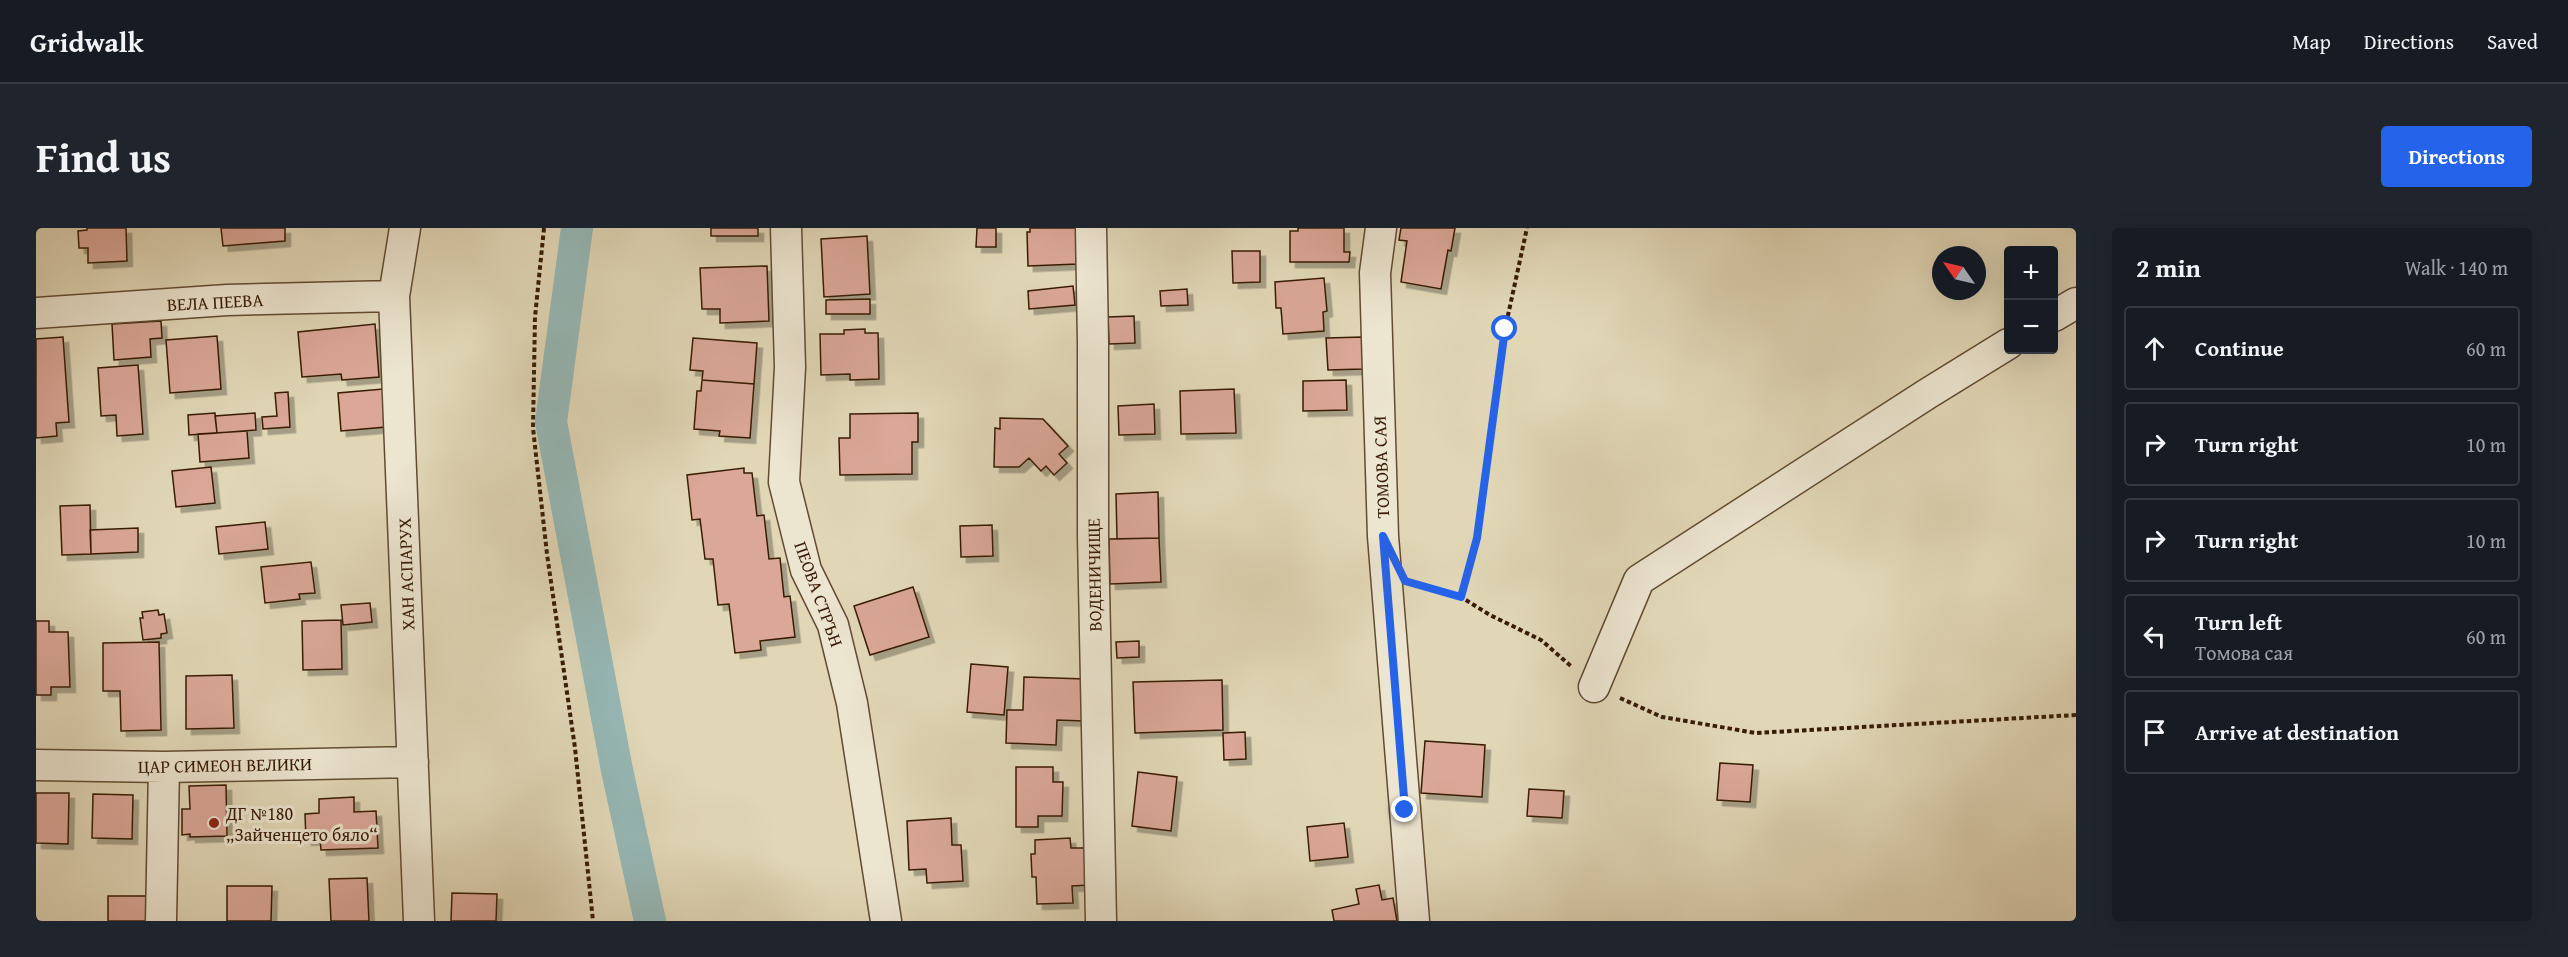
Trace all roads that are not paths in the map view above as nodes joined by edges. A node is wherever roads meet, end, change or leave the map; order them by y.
1 (405, 228) edge
2 (786, 228) edge
3 (1091, 228) edge
4 (1381, 228) edge
5 (394, 296) junction
6 (2076, 303) edge
7 (36, 313) edge
8 (2058, 314) edge
9 (2004, 346) edge
10 (1594, 687) road end
11 (413, 762) junction
12 (36, 765) edge
13 (164, 767) junction
14 (161, 921) edge
15 (419, 921) edge
16 (886, 921) edge
17 (1101, 921) edge
18 (1414, 921) edge

1 - 5 street, ХАН АСПАРУХ
2 - 16 street, ПЕОВА СТРЪН
3 - 17 street, ВОДЕНИЧИЩЕ
4 - 18 street, ТОМОВА САЯ
5 - 7 street, ВЕЛА ПЕЕВА
5 - 11 street, ХАН АСПАРУХ
6 - 8 street
9 - 10 street
11 - 13 street, ЦАР СИМЕОН ВЕЛИКИ
11 - 15 street, ХАН АСПАРУХ
12 - 13 street, ЦАР СИМЕОН ВЕЛИКИ
13 - 14 street

